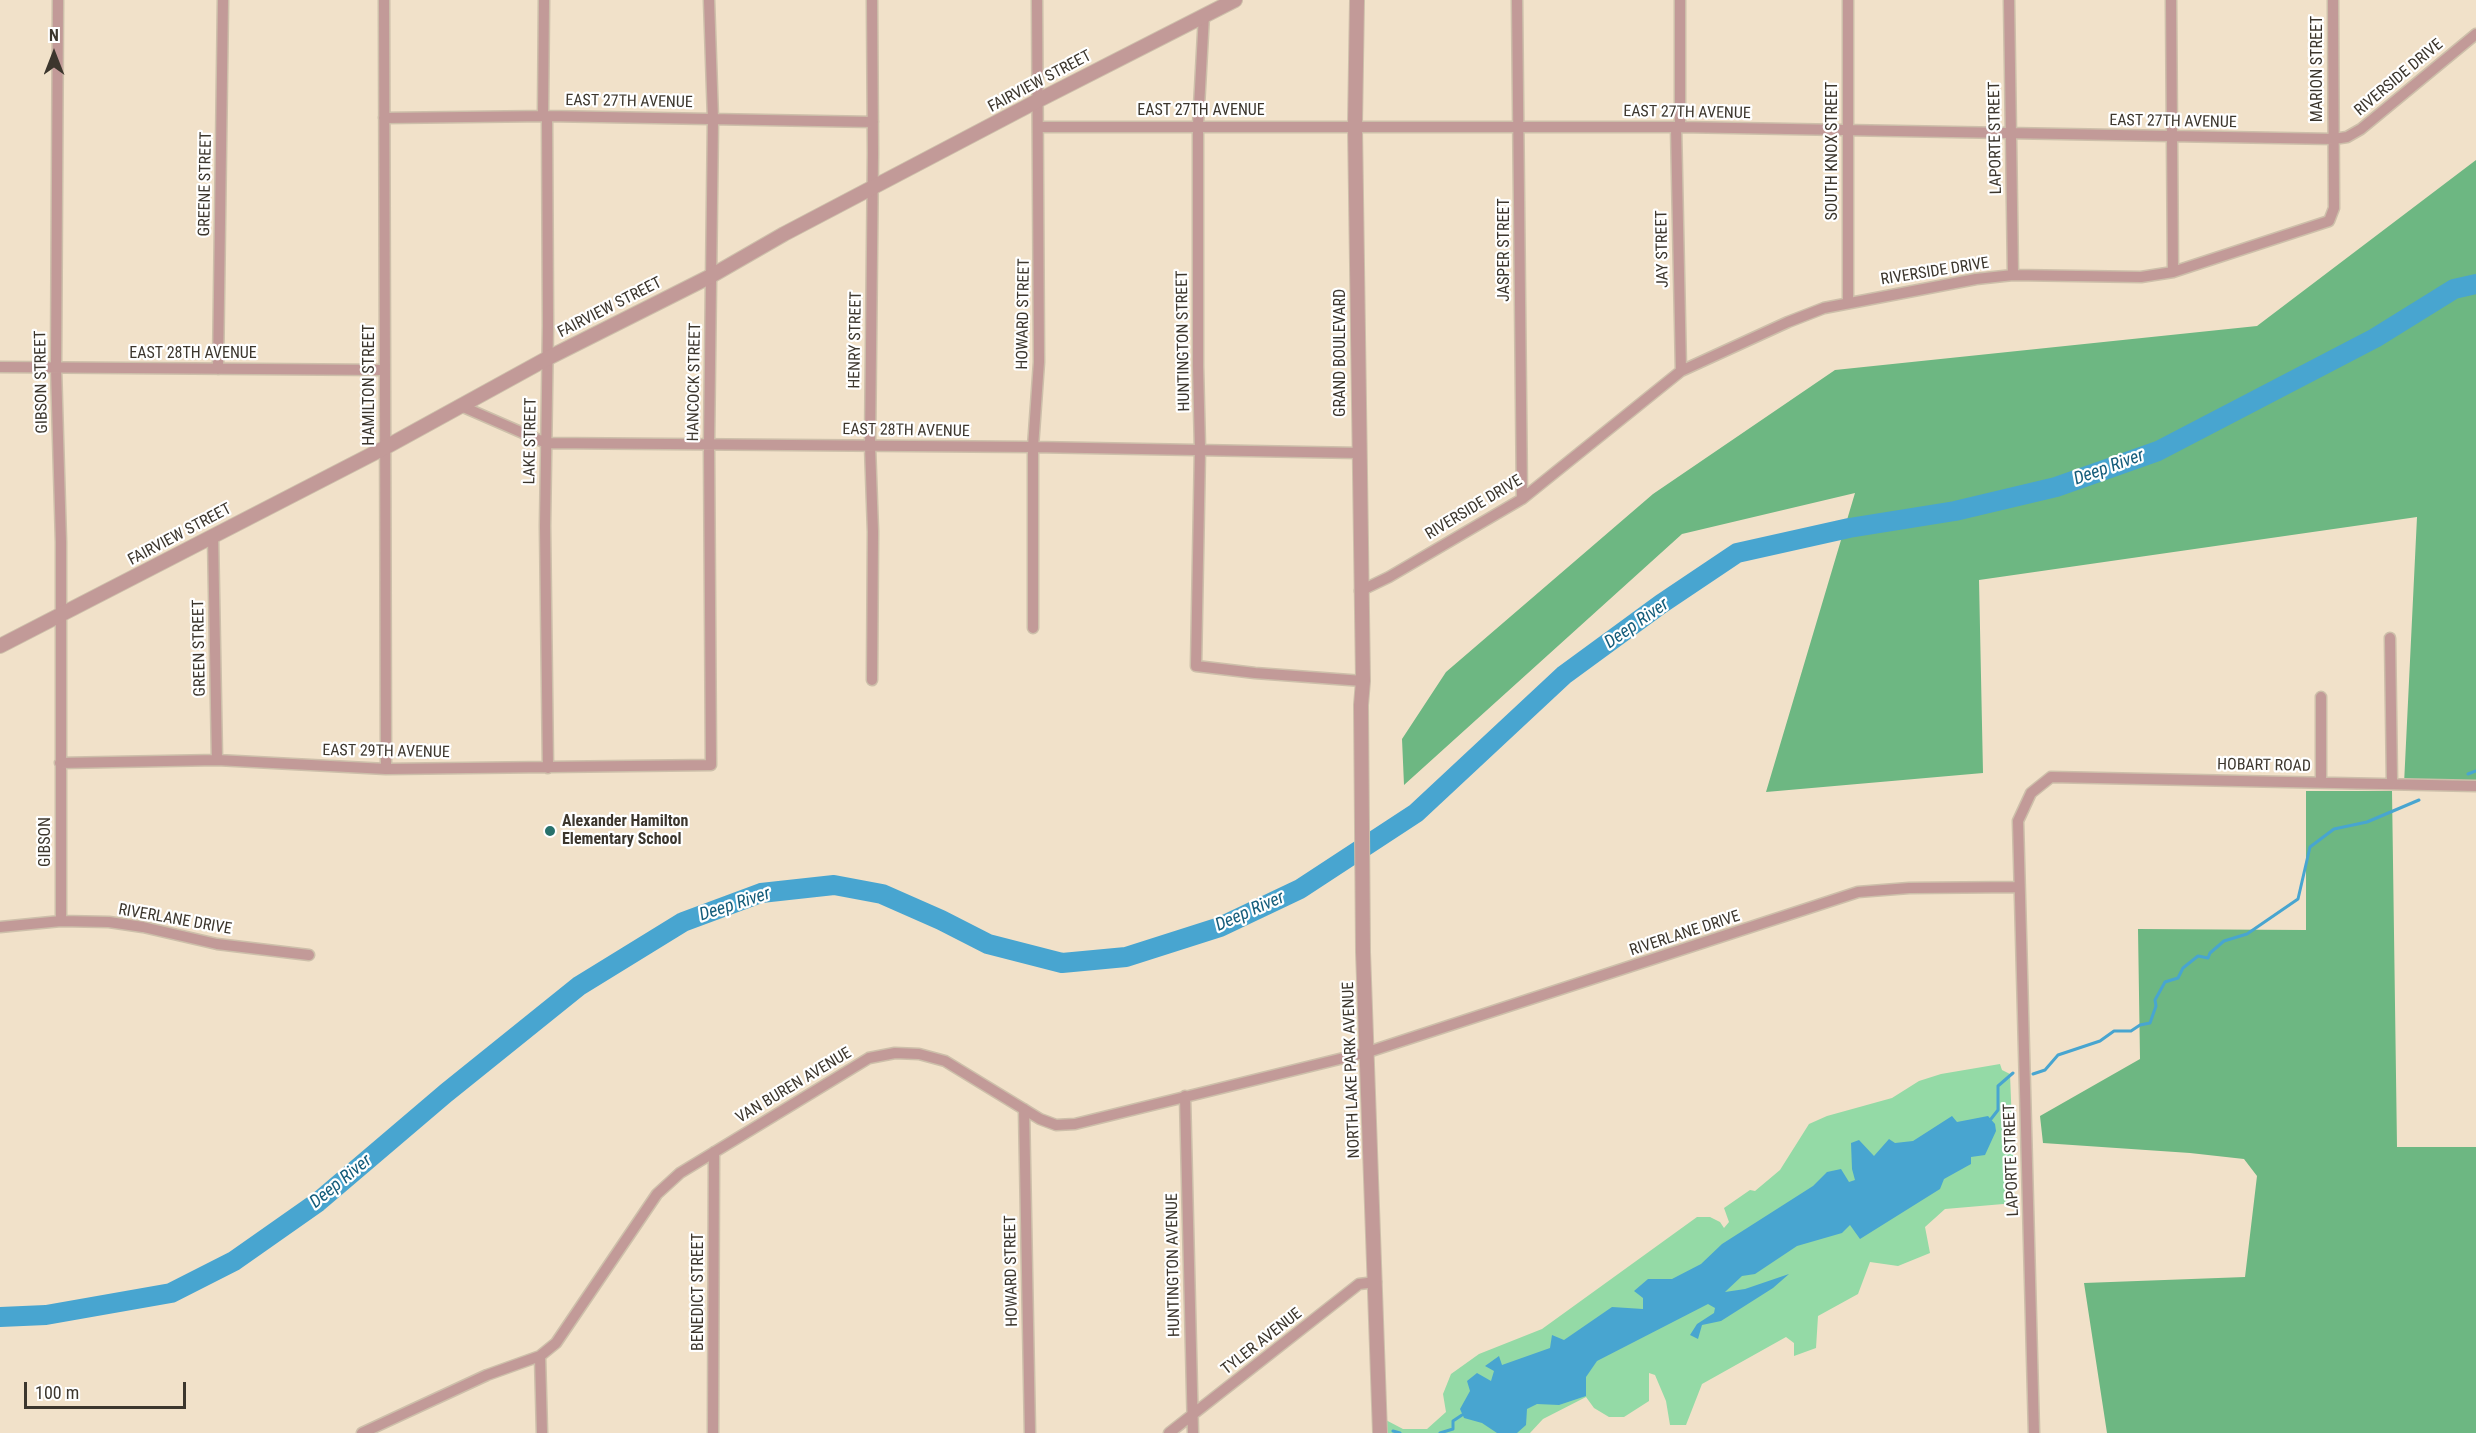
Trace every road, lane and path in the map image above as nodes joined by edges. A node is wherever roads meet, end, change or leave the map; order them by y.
1 (58, 0) edge
2 (223, 0) edge
3 (384, 0) edge
4 (544, 0) edge
5 (710, 0) edge
6 (872, 0) edge
7 (1037, 0) edge
8 (1235, 0) edge
9 (1357, 0) edge
10 (1517, 0) edge
11 (1680, 0) edge
12 (1848, 0) edge
13 (2009, 0) edge
14 (2171, 0) edge
15 (2333, 0) edge
16 (1204, 15) junction
17 (2476, 34) edge
18 (1039, 100) junction
19 (545, 116) junction
20 (384, 118) junction
21 (713, 119) junction
22 (873, 122) junction
23 (1198, 125) junction
24 (1355, 126) junction
25 (1519, 126) junction
26 (1039, 127) junction
27 (1678, 127) junction
28 (1849, 130) junction
29 (2010, 132) junction
30 (2171, 136) junction
31 (2334, 139) junction
32 (872, 189) junction
33 (2172, 272) junction
34 (2013, 275) junction
35 (711, 276) junction
36 (1848, 302) junction
37 (548, 358) junction
38 (0, 367) edge
39 (56, 368) junction
40 (218, 369) junction
41 (385, 370) junction
42 (1681, 371) junction
43 (461, 406) junction
44 (546, 443) junction
45 (710, 444) junction
46 (870, 446) junction
47 (386, 447) junction
48 (1033, 447) junction
49 (1200, 449) junction
50 (1359, 453) junction
51 (1522, 499) junction
52 (213, 536) junction
53 (1360, 591) junction
54 (61, 615) junction
55 (1033, 628) dead end
56 (2390, 638) dead end
57 (0, 645) edge
58 (872, 680) dead end
59 (1363, 681) junction
60 (2321, 697) dead end
61 (1361, 705) joint
62 (217, 760) junction
63 (60, 763) junction
64 (711, 765) joint
65 (548, 768) junction
66 (386, 769) junction
67 (2051, 777) joint
68 (2321, 782) junction
69 (2392, 783) junction
70 (2476, 786) edge
71 (2019, 887) junction
72 (61, 921) junction
73 (0, 927) edge
74 (309, 955) dead end
75 (1368, 1052) junction
76 (1185, 1096) junction
77 (1024, 1109) junction
78 (714, 1152) junction
79 (1376, 1282) junction
80 (540, 1356) junction
81 (1193, 1416) junction
82 (369, 1431) edge
83 (542, 1433) edge
84 (713, 1433) edge
85 (1030, 1433) edge
86 (1169, 1433) edge
87 (1192, 1433) edge
88 (1380, 1433) edge
89 (2034, 1433) edge

1 - 39 street, GIBSON STREET
2 - 40 street, GREENE STREET
3 - 20 street, HAMILTON STREET
4 - 19 street, LAKE STREET
5 - 21 street, HANCOCK STREET
6 - 22 street, HENRY STREET
7 - 18 street, HOWARD STREET
8 - 16 street, FAIRVIEW STREET
9 - 24 street, GRAND BOULEVARD
10 - 25 street, JASPER STREET
11 - 27 street, JAY STREET
12 - 28 street, SOUTH KNOX STREET
13 - 29 street, LAPORTE STREET
14 - 30 street
15 - 31 street, MARION STREET
16 - 18 street, FAIRVIEW STREET
16 - 23 street, HUNTINGTON STREET
17 - 31 street, RIVERSIDE DRIVE
18 - 26 street, HOWARD STREET
18 - 32 street, FAIRVIEW STREET
19 - 20 street, EAST 27TH AVENUE
19 - 21 street, EAST 27TH AVENUE
19 - 37 street, LAKE STREET
20 - 41 street, HAMILTON STREET
21 - 22 street, EAST 27TH AVENUE
21 - 35 street, HANCOCK STREET
22 - 32 street, HENRY STREET
23 - 24 street, EAST 27TH AVENUE
23 - 26 street, EAST 27TH AVENUE
23 - 49 street, HUNTINGTON STREET
24 - 25 street, EAST 27TH AVENUE
24 - 50 street, GRAND BOULEVARD
25 - 27 street, EAST 27TH AVENUE
25 - 51 street, JASPER STREET
26 - 48 street, HOWARD STREET
27 - 28 street, EAST 27TH AVENUE
27 - 42 street, JAY STREET
28 - 29 street, EAST 27TH AVENUE
28 - 36 street, SOUTH KNOX STREET
29 - 30 street, EAST 27TH AVENUE
29 - 34 street, LAPORTE STREET
30 - 31 street, EAST 27TH AVENUE
30 - 33 street
31 - 33 street, RIVERSIDE DRIVE
32 - 35 street, FAIRVIEW STREET
32 - 46 street, HENRY STREET
33 - 34 street, RIVERSIDE DRIVE
34 - 36 street, RIVERSIDE DRIVE
35 - 37 street, FAIRVIEW STREET
35 - 45 street, HANCOCK STREET
36 - 42 street, RIVERSIDE DRIVE
37 - 43 street, FAIRVIEW STREET
37 - 44 street, LAKE STREET
38 - 39 street, EAST 28TH AVENUE
39 - 40 street, EAST 28TH AVENUE
39 - 54 street, GIBSON STREET
40 - 41 street, EAST 28TH AVENUE
41 - 47 street, HAMILTON STREET
42 - 51 street, RIVERSIDE DRIVE
43 - 44 street, EAST 28TH AVENUE
43 - 47 street, FAIRVIEW STREET
44 - 45 street, EAST 28TH AVENUE
44 - 65 street, LAKE STREET
45 - 46 street, EAST 28TH AVENUE
45 - 64 street, HANCOCK STREET
46 - 48 street, EAST 28TH AVENUE
46 - 58 street, HENRY STREET
47 - 52 street, FAIRVIEW STREET
47 - 66 street, HAMILTON STREET
48 - 49 street, EAST 28TH AVENUE
48 - 55 street, HOWARD STREET
49 - 50 street, EAST 28TH AVENUE
49 - 59 street, HUNTINGTON STREET
50 - 53 street, GRAND BOULEVARD
51 - 53 street, RIVERSIDE DRIVE
52 - 54 street, FAIRVIEW STREET
52 - 62 street, GREEN STREET
53 - 59 street, GRAND BOULEVARD
54 - 57 street, FAIRVIEW STREET
54 - 63 street, GIBSON STREET
56 - 69 street
59 - 61 street, GRAND BOULEVARD
60 - 68 street
61 - 75 street, NORTH LAKE PARK AVENUE
62 - 63 street, EAST 29TH AVENUE
62 - 66 street, EAST 29TH AVENUE
63 - 72 street, GIBSON
64 - 65 street, EAST 29TH AVENUE
65 - 66 street, EAST 29TH AVENUE
67 - 68 street, HOBART ROAD
67 - 71 street, LAPORTE STREET
68 - 69 street, HOBART ROAD
69 - 70 street, HOBART ROAD
71 - 75 street, RIVERLANE DRIVE
71 - 89 street, LAPORTE STREET
72 - 73 street, RIVERLANE DRIVE
72 - 74 street, RIVERLANE DRIVE
75 - 76 street, VAN BUREN AVENUE
75 - 79 street, NORTH LAKE PARK AVENUE
76 - 77 street, VAN BUREN AVENUE
76 - 81 street, HUNTINGTON AVENUE
77 - 78 street, VAN BUREN AVENUE
77 - 85 street, HOWARD STREET
78 - 80 street, VAN BUREN AVENUE
78 - 84 street, BENEDICT STREET
79 - 81 street, TYLER AVENUE
79 - 88 street, NORTH LAKE PARK AVENUE
80 - 82 street, VAN BUREN AVENUE
80 - 83 street
81 - 86 street, TYLER AVENUE
81 - 87 street, HUNTINGTON AVENUE

